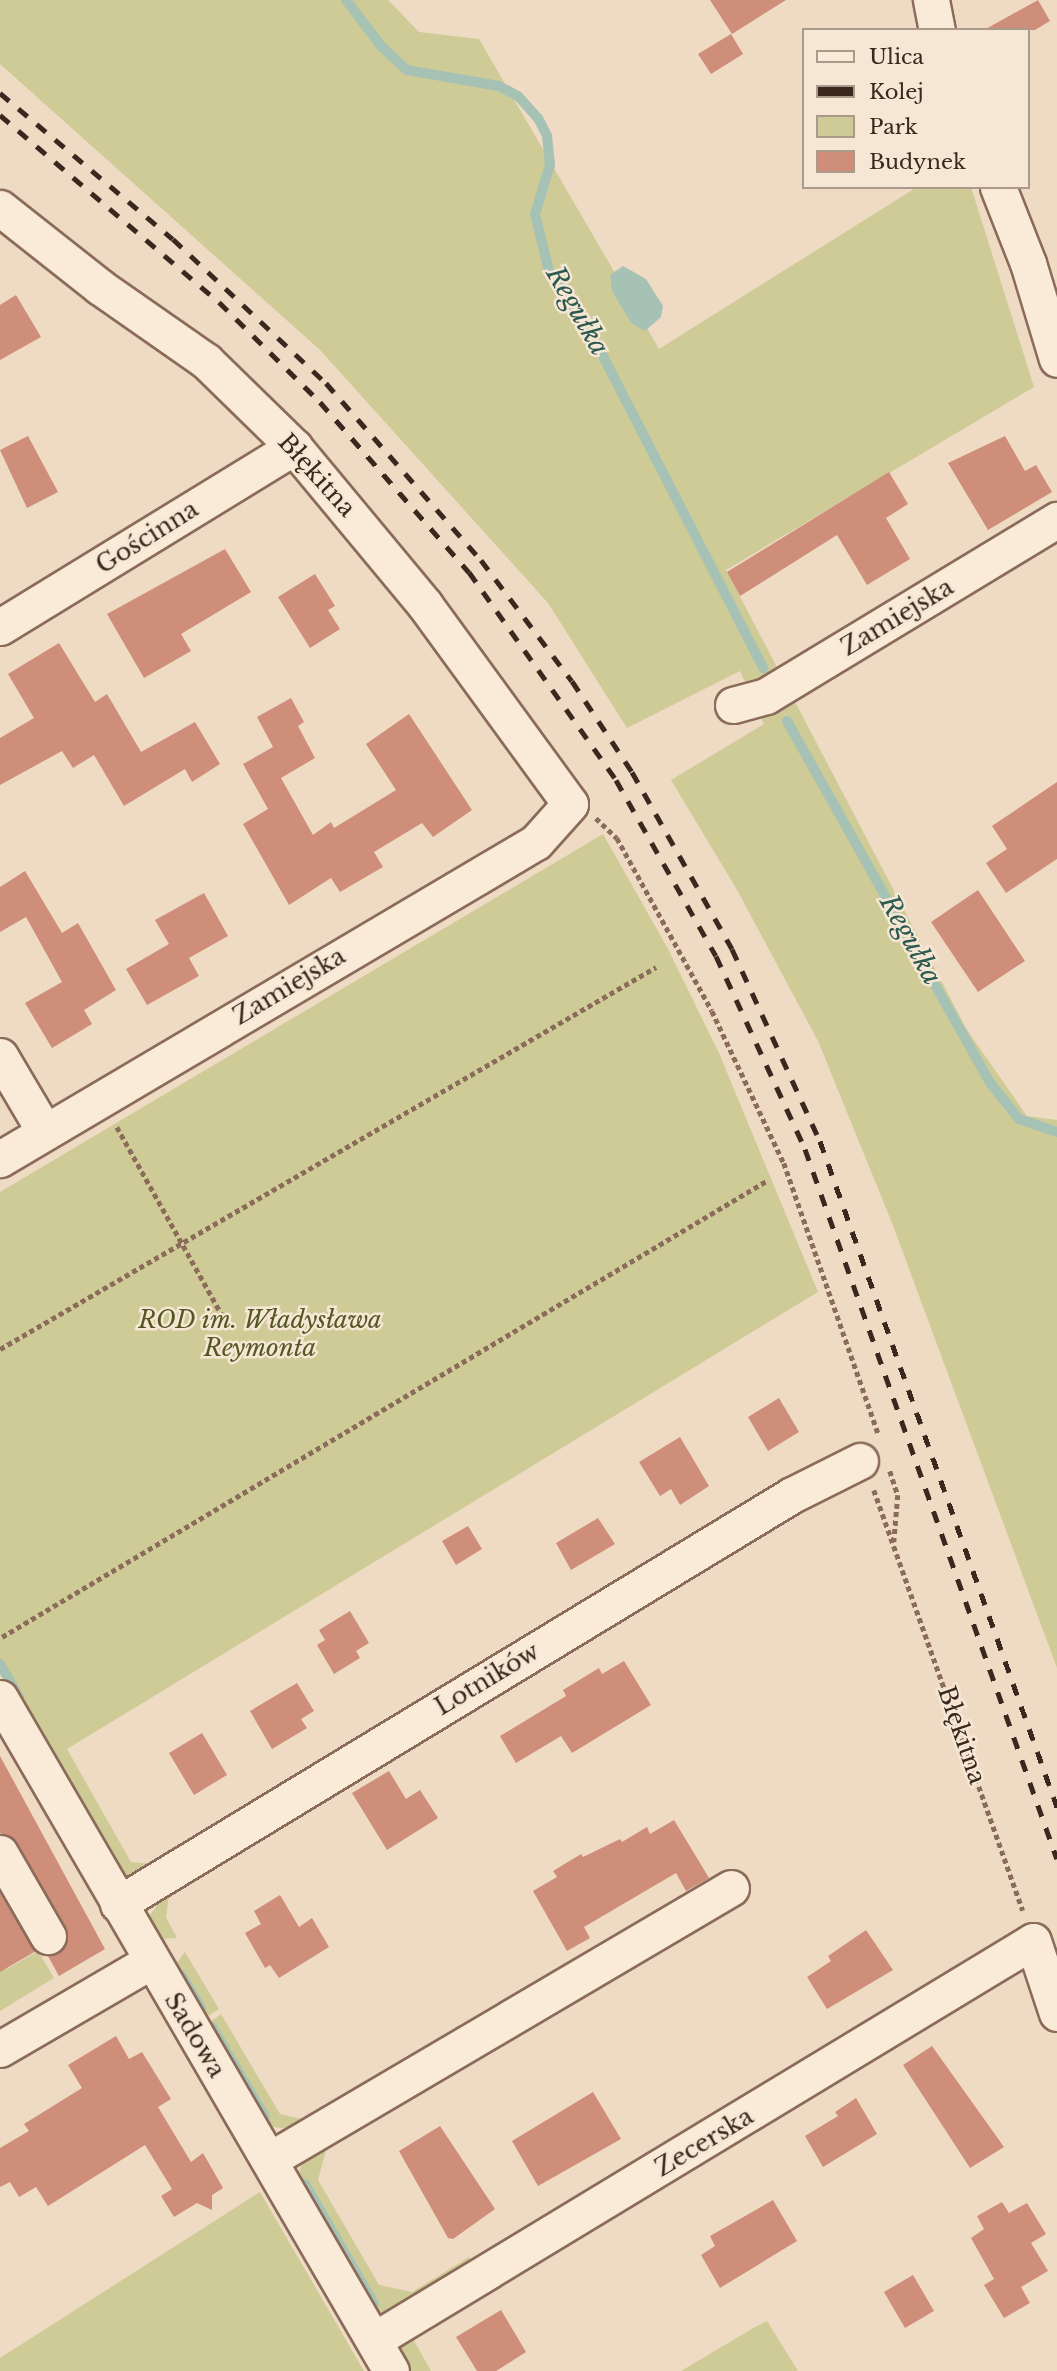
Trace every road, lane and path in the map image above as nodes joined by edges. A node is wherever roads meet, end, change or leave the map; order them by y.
1 (932, 0) edge
2 (937, 28) edge
3 (999, 189) edge
4 (0, 208) edge
5 (1057, 359) edge
6 (294, 447) junction
7 (1057, 520) edge
8 (0, 627) edge
9 (733, 705) dead end
10 (570, 804) junction
11 (656, 967) dead end
12 (0, 1056) edge
13 (115, 1124) dead end
14 (45, 1132) junction
15 (0, 1159) edge
16 (768, 1180) dead end
17 (183, 1244) junction
18 (229, 1327) dead end
19 (0, 1349) edge
20 (876, 1454) junction
21 (894, 1542) junction
22 (1, 1636) edge
23 (0, 1698) edge
24 (10, 1740) edge
25 (0, 1853) edge
26 (731, 1888) dead end
27 (118, 1903) junction
28 (48, 1936) dead end
29 (1033, 1941) junction
30 (151, 1961) junction
31 (1057, 2013) edge
32 (0, 2049) edge
33 (269, 2160) junction
34 (374, 2340) junction
35 (391, 2371) edge

1 - 2 street
3 - 5 street
4 - 6 street, Błękitna
6 - 8 street, Gościnna
6 - 10 street, Błękitna
7 - 9 street, Zamiejska
10 - 14 street, Zamiejska
10 - 20 path
11 - 17 path
12 - 14 street
13 - 17 path
14 - 15 street, Zamiejska
16 - 22 path
17 - 18 path
17 - 19 path
20 - 21 path, Błękitna
20 - 21 path
20 - 27 street, Lotników
21 - 29 path, Błękitna
23 - 24 street, Sadowa
24 - 27 street, Sadowa
25 - 28 street
26 - 33 street
27 - 30 street, Sadowa
29 - 31 street
29 - 34 street, Zecerska
30 - 32 street
30 - 33 street, Sadowa
33 - 34 street, Sadowa
34 - 35 street, Sadowa

